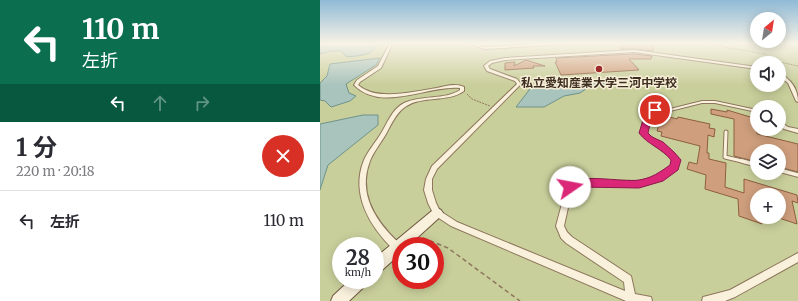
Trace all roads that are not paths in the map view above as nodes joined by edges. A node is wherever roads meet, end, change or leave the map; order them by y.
1 (384, 57) edge
2 (541, 57) edge
3 (678, 57) edge
4 (750, 67) edge
5 (786, 79) edge
6 (798, 101) edge
7 (750, 110) edge
8 (786, 128) edge
9 (798, 131) edge
10 (726, 132) dead end
11 (750, 163) edge
12 (786, 172) edge
13 (798, 175) edge
14 (437, 214) junction
15 (409, 237) edge
16 (392, 243) edge
17 (392, 252) edge
18 (798, 257) edge
19 (384, 259) edge
20 (352, 289) edge
21 (631, 298) junction
22 (339, 301) edge
23 (646, 301) edge
24 (707, 301) edge

1 - 16 street
2 - 14 street
3 - 4 street
5 - 6 street
7 - 21 street
8 - 9 street
10 - 11 lane
12 - 13 lane
14 - 15 street
14 - 21 street
17 - 19 street
18 - 24 street
20 - 22 street
21 - 23 street

